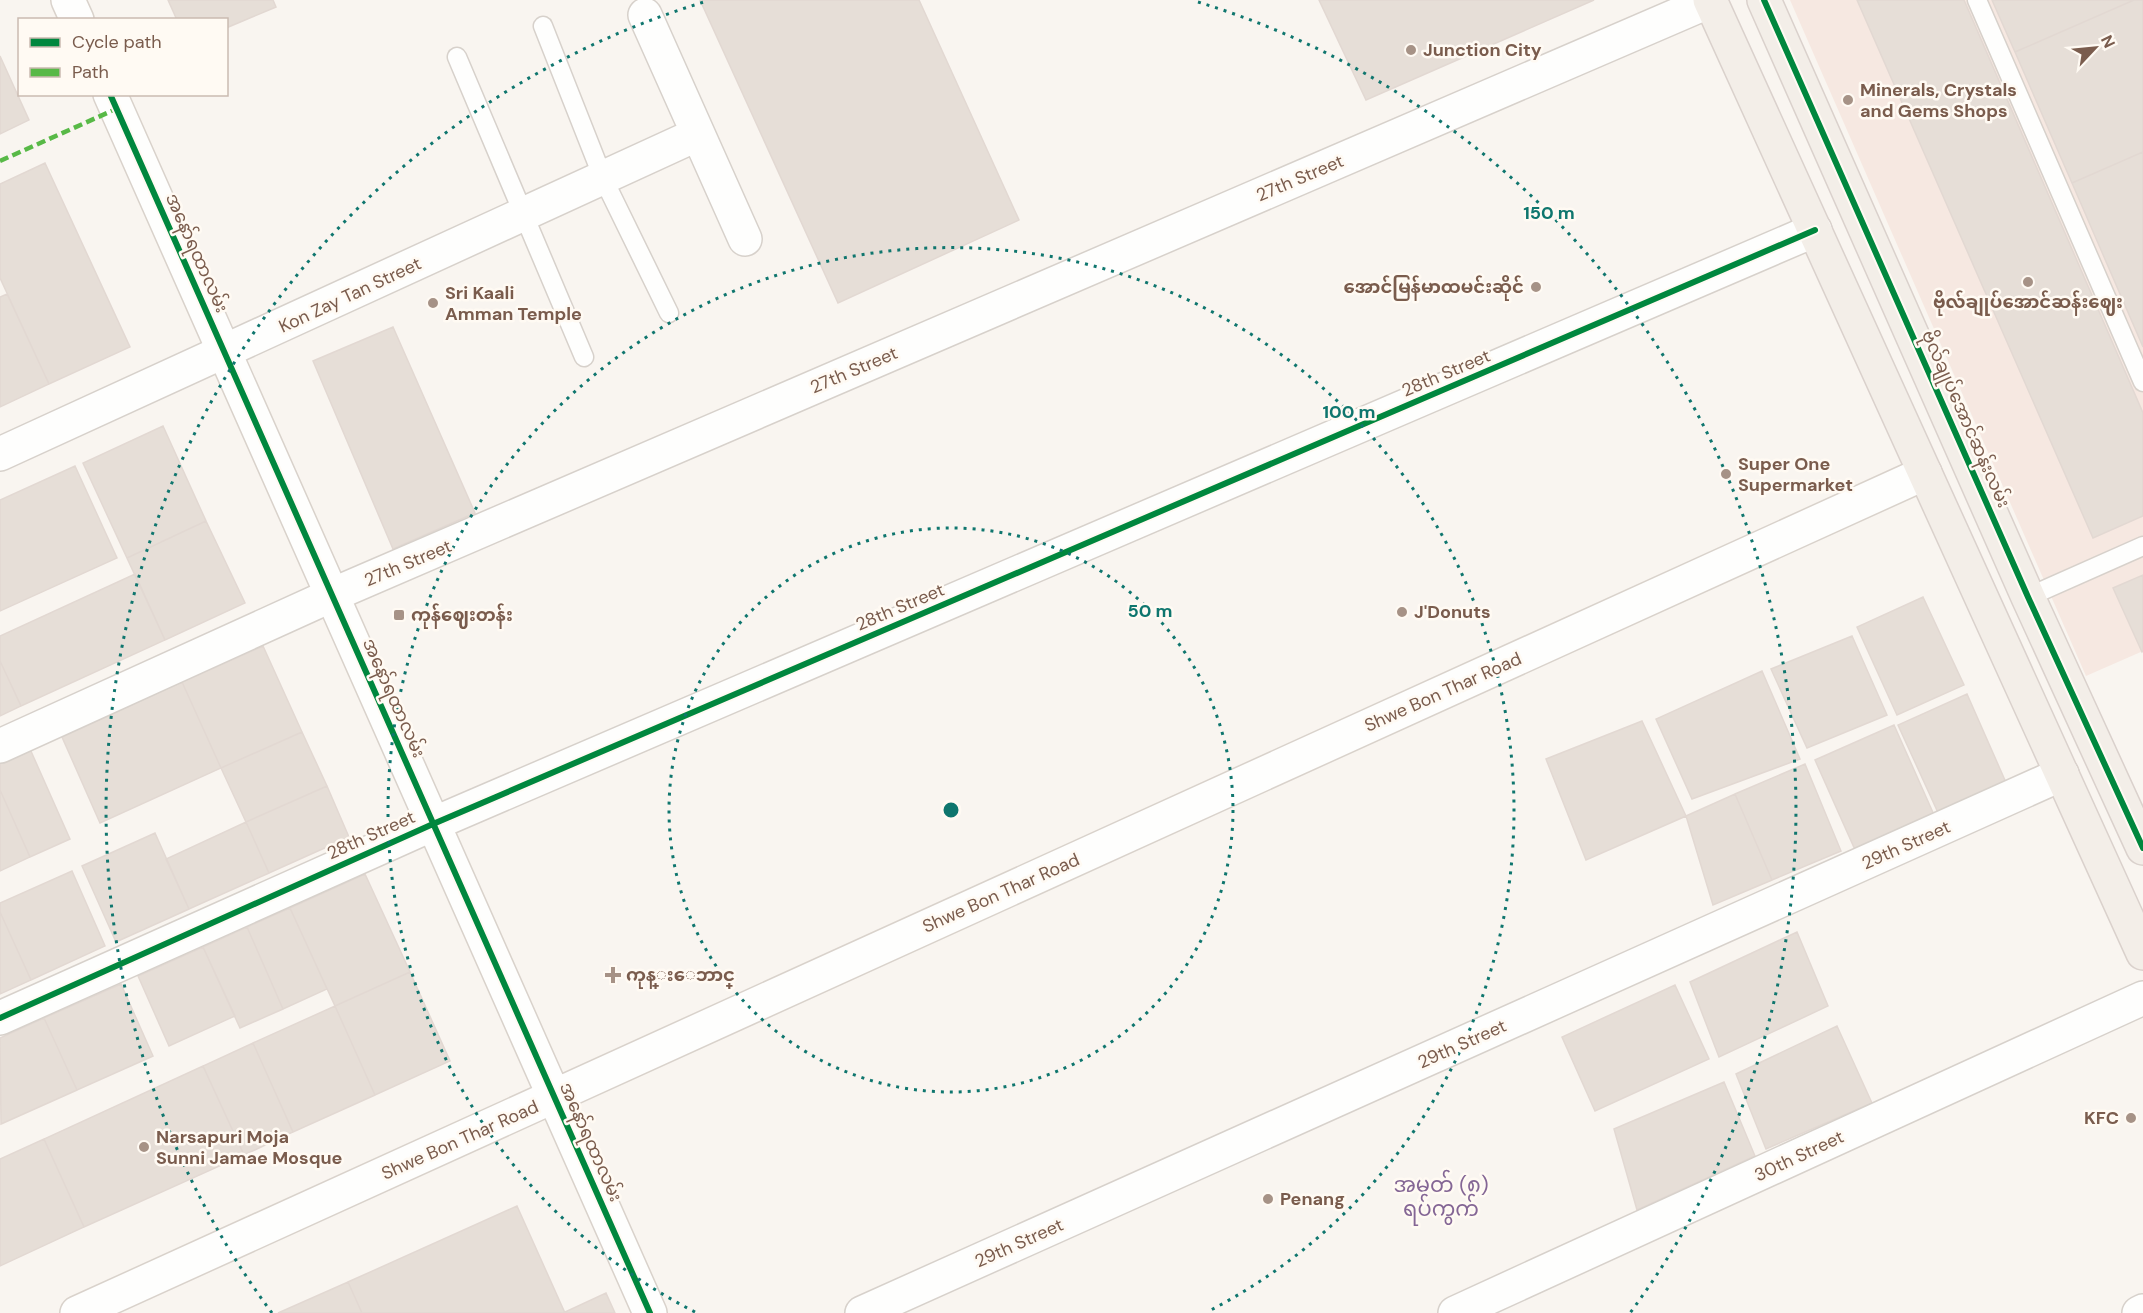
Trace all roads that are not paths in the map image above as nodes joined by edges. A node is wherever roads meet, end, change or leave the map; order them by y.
1 (68, 0) edge
2 (1710, 0) edge
3 (1764, 0) edge
4 (1977, 0) edge
5 (645, 15) dead end
6 (76, 18) edge
7 (543, 26) dead end
8 (457, 57) dead end
9 (111, 96) edge
10 (698, 134) junction
11 (603, 178) junction
12 (523, 215) junction
13 (1815, 230) junction
14 (745, 239) dead end
15 (669, 313) dead end
16 (225, 353) junction
17 (584, 357) dead end
18 (2143, 382) edge
19 (0, 454) edge
20 (1925, 473) junction
21 (2143, 546) edge
22 (332, 596) junction
23 (2028, 597) junction
24 (0, 746) edge
25 (2062, 774) junction
26 (433, 824) junction
27 (2143, 848) edge
28 (2141, 942) edge
29 (2143, 998) edge
30 (0, 1018) edge
31 (554, 1097) junction
32 (77, 1313) edge
33 (650, 1313) edge
34 (862, 1313) edge
35 (1455, 1313) edge

1 - 6 street
2 - 13 main road
2 - 22 street, 27th Street
3 - 23 main road, ဗိုလ်ချုပ်အောင်ဆန်းလမ်း
4 - 18 lane
5 - 10 street
7 - 11 lane
8 - 12 lane
9 - 16 street, အနော်ရထာလမ်း
10 - 11 street, Kon Zay Tan Street
10 - 14 street
11 - 12 street, Kon Zay Tan Street
11 - 15 lane
12 - 16 street, Kon Zay Tan Street
12 - 17 lane
13 - 20 main road
13 - 26 street, 28th Street
16 - 19 street, Kon Zay Tan Street
16 - 22 street, အနော်ရထာလမ်း
20 - 25 main road
20 - 31 street, Shwe Bon Thar Road
21 - 23 lane
22 - 24 street, 27th Street
22 - 26 street, အနော်ရထာလမ်း
23 - 27 main road, ဗိုလ်ချုပ်အောင်ဆန်းလမ်း
25 - 28 main road
25 - 34 street, 29th Street
26 - 30 street, 28th Street
26 - 31 street, အနော်ရထာလမ်း
29 - 35 street, 30th Street
31 - 32 street, Shwe Bon Thar Road
31 - 33 street, အနော်ရထာလမ်း

